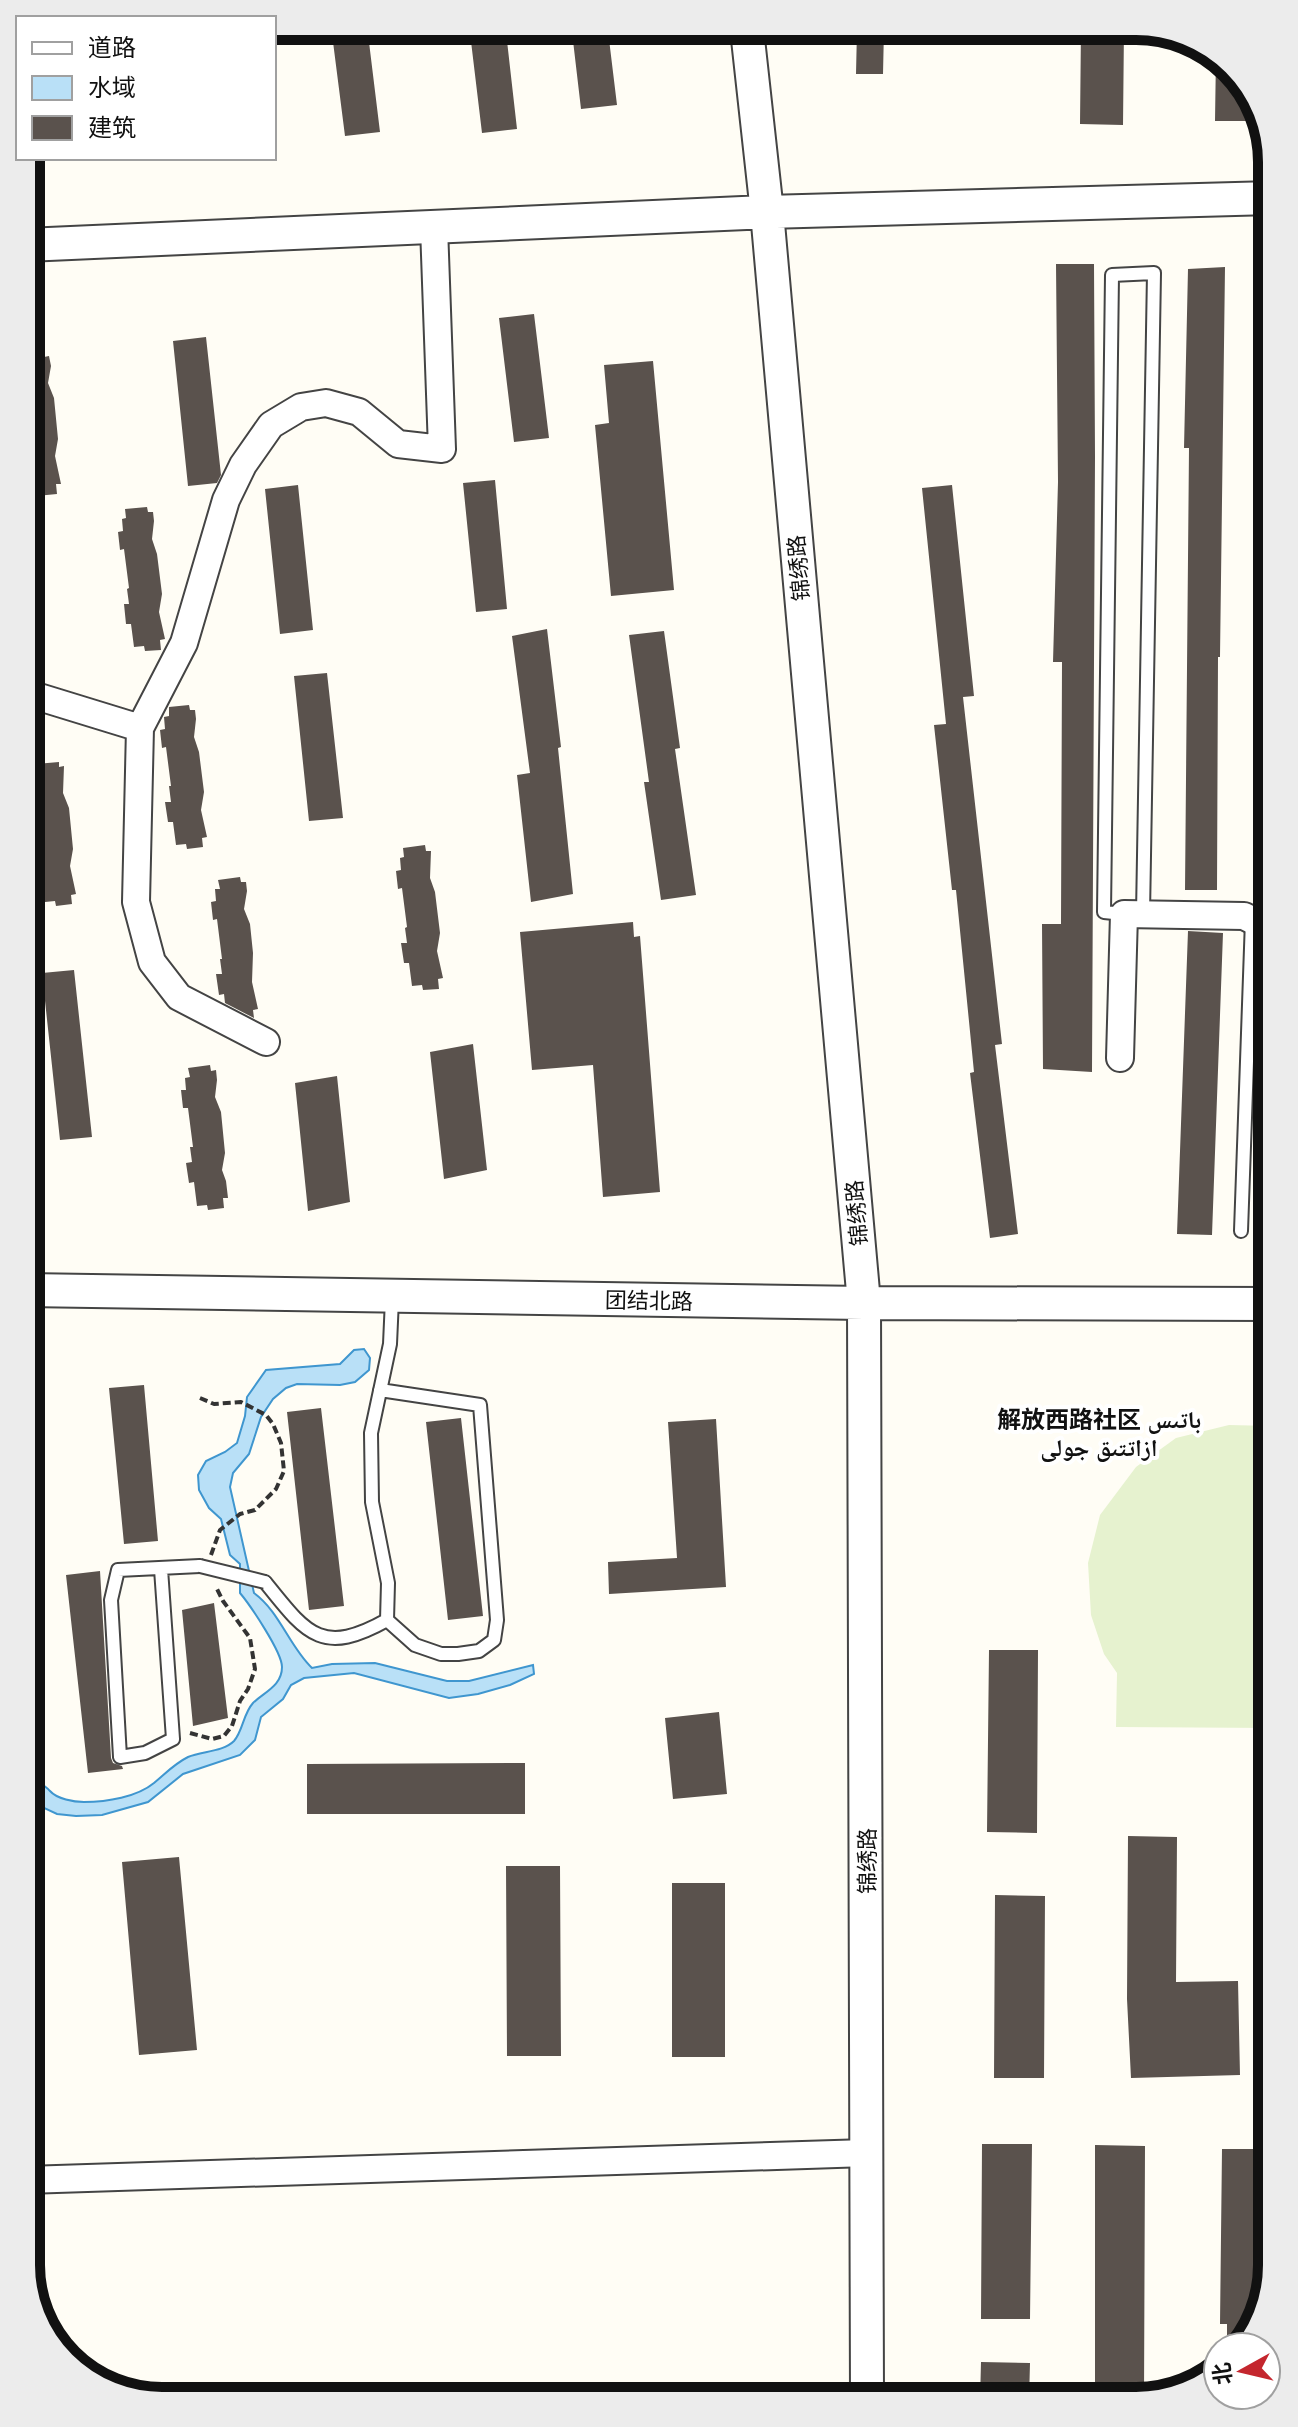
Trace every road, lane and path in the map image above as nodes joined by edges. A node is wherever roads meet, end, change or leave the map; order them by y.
1 (748, 40) edge
2 (1258, 198) edge
3 (767, 212) junction
4 (434, 227) junction
5 (40, 244) edge
6 (40, 697) edge
7 (140, 728) junction
8 (1134, 914) junction
9 (1258, 919) edge
10 (1258, 979) edge
11 (266, 1042) dead end
12 (1120, 1058) dead end
13 (1241, 1231) dead end
14 (40, 1290) edge
15 (392, 1296) junction
16 (864, 1303) junction
17 (1258, 1304) edge
18 (380, 1390) junction
19 (200, 1398) dead end
20 (211, 1556) dead end
21 (161, 1569) junction
22 (213, 1580) dead end
23 (387, 1620) junction
24 (172, 1728) junction
25 (867, 2153) junction
26 (40, 2180) edge
27 (867, 2387) edge

1 - 3 street, 锦绣路
2 - 3 street
3 - 4 street
3 - 16 street, 锦绣路
4 - 5 street
4 - 7 street
6 - 7 street
7 - 11 street
8 - 8 lane
8 - 9 street
8 - 12 street
10 - 13 lane
14 - 15 street, 团结北路
15 - 16 street, 团结北路
15 - 18 lane
16 - 17 street, 团结北路
16 - 25 street, 锦绣路
18 - 23 lane
18 - 23 lane
19 - 20 path
21 - 23 lane, bridge
21 - 24 lane
21 - 24 lane
22 - 24 path
25 - 26 street
25 - 27 street, 锦绣路

